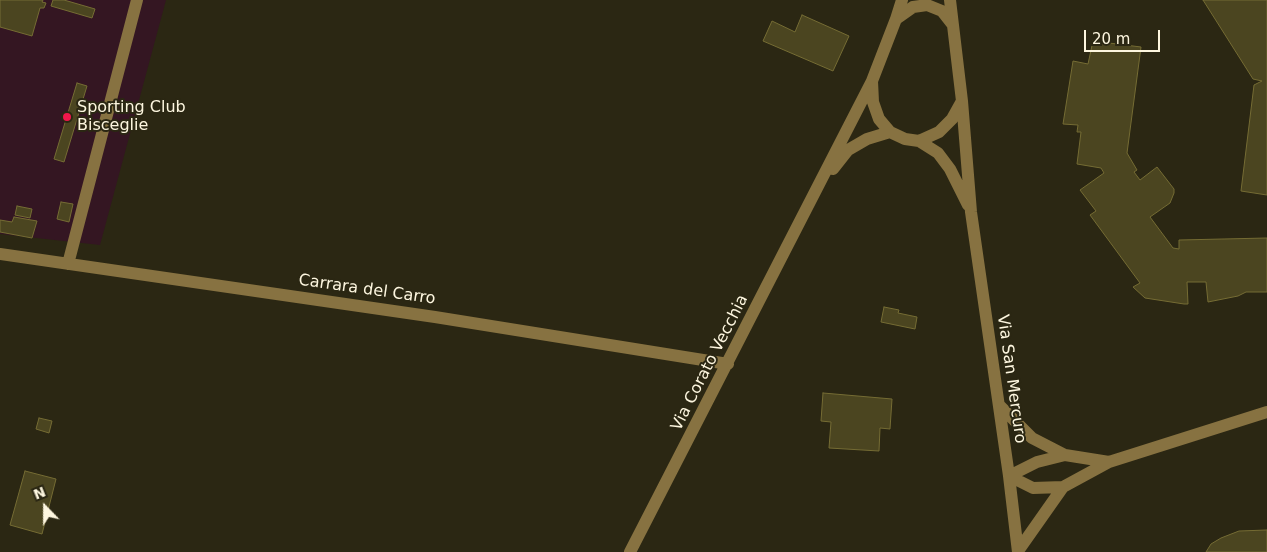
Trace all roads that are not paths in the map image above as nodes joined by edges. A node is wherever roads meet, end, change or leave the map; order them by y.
1 (137, 0) edge
2 (902, 0) edge
3 (950, 0) edge
4 (896, 19) junction
5 (953, 25) junction
6 (872, 81) junction
7 (962, 101) junction
8 (890, 132) junction
9 (919, 141) junction
10 (817, 188) junction
11 (971, 212) junction
12 (0, 254) edge
13 (68, 264) junction
14 (728, 364) junction
15 (999, 405) junction
16 (1267, 412) edge
17 (1065, 455) junction
18 (1109, 462) junction
19 (1009, 476) junction
20 (1063, 487) junction
21 (630, 552) edge
22 (1018, 552) edge

1 - 13 street
2 - 4 street, Via Corato Vecchia
3 - 5 street
4 - 5 street
4 - 6 street, Via Corato Vecchia
5 - 7 street
6 - 8 street, Via Corato Vecchia
6 - 10 street, Via Corato Vecchia
7 - 9 street
7 - 11 street
8 - 9 street
8 - 10 street, Via Corato Vecchia
9 - 11 street
10 - 14 street, Via Corato Vecchia
11 - 15 street, Via San Mercuro
12 - 13 street, Carrara del Carro
13 - 14 street, Carrara del Carro
14 - 21 street, Via Corato Vecchia
15 - 17 street
15 - 19 street, Via San Mercuro
16 - 18 street
17 - 18 street
17 - 19 street
18 - 20 street
19 - 20 street
19 - 22 street, Via San Mercuro
20 - 22 street

